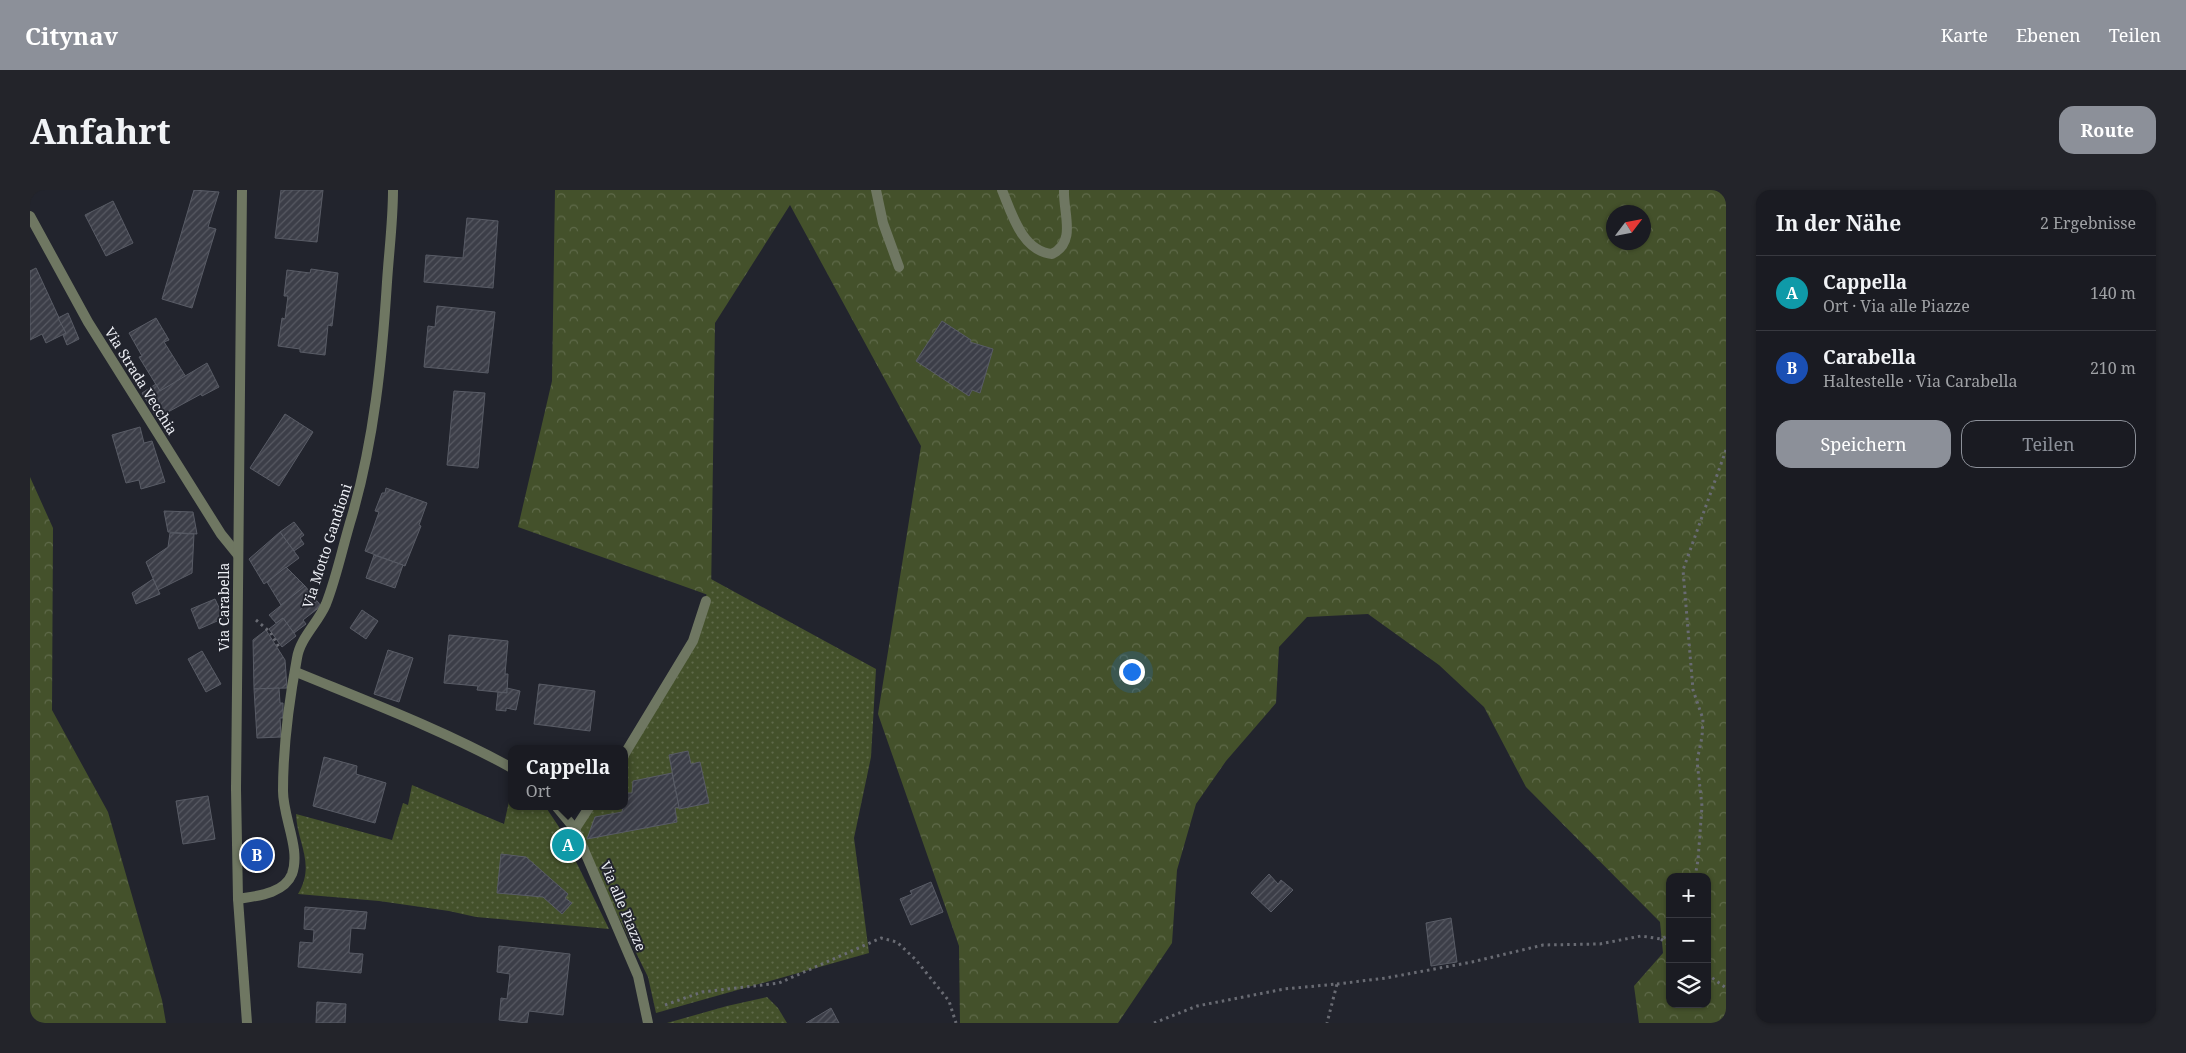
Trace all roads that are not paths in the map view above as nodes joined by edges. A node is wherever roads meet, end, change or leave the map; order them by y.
1 (242, 190) edge
2 (393, 190) edge
3 (876, 190) edge
4 (1002, 190) edge
5 (1064, 190) edge
6 (30, 216) edge
7 (899, 267) dead end
8 (238, 555) junction
9 (706, 601) dead end
10 (296, 672) junction
11 (628, 748) edge
12 (508, 766) edge
13 (559, 810) edge
14 (587, 810) edge
15 (575, 829) junction
16 (238, 899) junction
17 (247, 1023) edge
18 (648, 1023) edge

1 - 8 street, Via Carabella
2 - 10 street, Via Motto Gandioni
3 - 7 street
4 - 5 street
6 - 8 street, Via Strada Vecchia
8 - 16 street, Via Carabella
9 - 11 street
10 - 12 street
10 - 16 street, Via Motto Gandioni
13 - 15 street, Via alle Piazze
14 - 15 street
15 - 18 street, Via alle Piazze
16 - 17 street, Via Carabella

